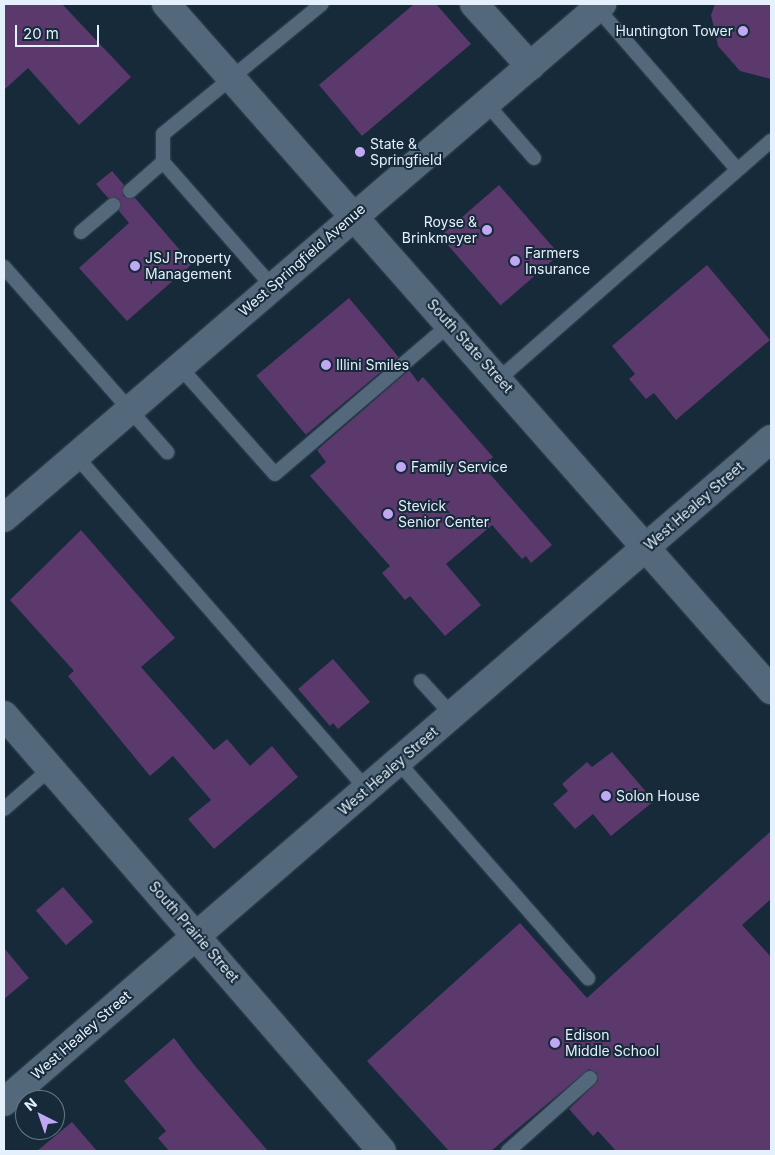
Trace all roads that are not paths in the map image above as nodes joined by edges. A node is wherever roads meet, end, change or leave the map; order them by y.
1 (166, 4) edge
2 (322, 4) edge
3 (474, 4) edge
4 (599, 6) edge
5 (530, 66) junction
6 (230, 77) junction
7 (486, 103) junction
8 (771, 140) edge
9 (534, 158) dead end
10 (164, 162) junction
11 (737, 169) junction
12 (130, 191) dead end
13 (113, 205) dead end
14 (353, 216) junction
15 (81, 232) dead end
16 (4, 267) edge
17 (272, 286) junction
18 (450, 324) junction
19 (179, 366) junction
20 (500, 378) junction
21 (128, 410) junction
22 (771, 439) edge
23 (167, 452) dead end
24 (76, 456) junction
25 (4, 518) edge
26 (647, 547) junction
27 (421, 681) dead end
28 (771, 690) edge
29 (4, 715) edge
30 (452, 715) junction
31 (398, 762) junction
32 (51, 768) junction
33 (366, 789) junction
34 (4, 809) edge
35 (197, 935) junction
36 (588, 978) dead end
37 (590, 1078) dead end
38 (4, 1102) edge
39 (382, 1151) edge
40 (508, 1151) edge

1 - 6 main road, South State Street
2 - 6 lane
3 - 5 main road
4 - 5 main road, West Springfield Avenue
4 - 11 lane
5 - 7 main road, West Springfield Avenue
6 - 10 lane
6 - 14 main road, South State Street
7 - 9 lane
7 - 14 main road, West Springfield Avenue
8 - 11 lane
10 - 12 lane
10 - 17 lane
11 - 20 lane
13 - 15 lane
14 - 17 main road, West Springfield Avenue
14 - 18 main road, South State Street
16 - 21 lane
17 - 19 main road, West Springfield Avenue
18 - 19 lane
18 - 20 main road, South State Street
19 - 21 main road, West Springfield Avenue
20 - 26 main road, South State Street
21 - 23 lane
21 - 24 main road, West Springfield Avenue
22 - 26 main road, West Healey Street
24 - 25 main road, West Springfield Avenue
24 - 33 lane
26 - 28 main road, South State Street
26 - 30 main road, West Healey Street
27 - 30 lane
29 - 32 main road, South Prairie Street
30 - 31 main road, West Healey Street
31 - 33 main road, West Healey Street
31 - 36 lane
32 - 34 lane
32 - 35 main road, South Prairie Street
33 - 35 main road, West Healey Street
35 - 38 main road, West Healey Street
35 - 39 main road, South Prairie Street
37 - 40 lane

